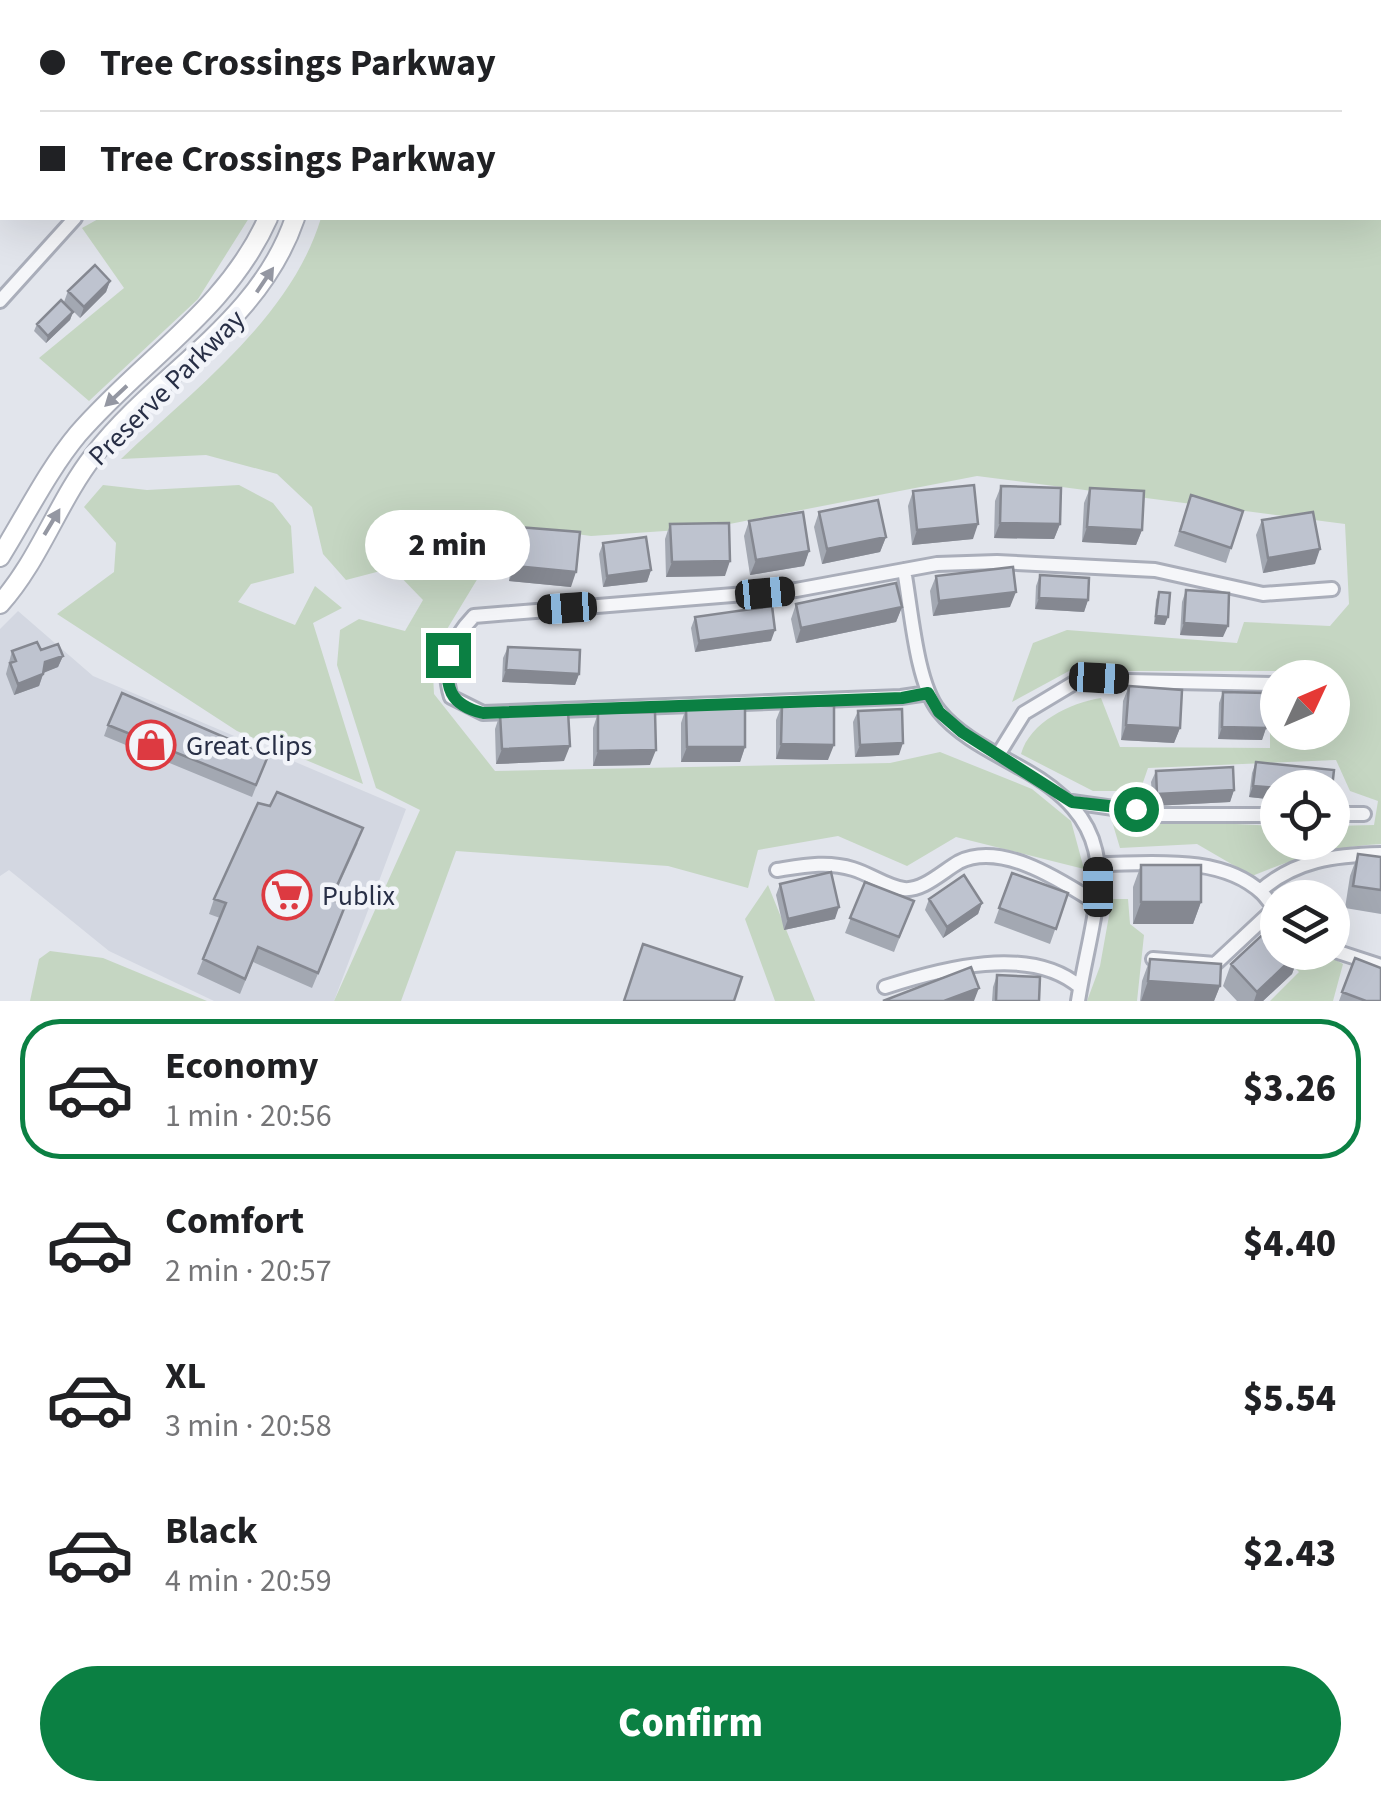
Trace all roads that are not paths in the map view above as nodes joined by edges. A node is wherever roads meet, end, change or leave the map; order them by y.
1 (73, 220) edge
2 (267, 220) edge
3 (294, 220) edge
4 (0, 301) edge
5 (0, 557) edge
6 (904, 570) junction
7 (1332, 589) dead end
8 (0, 604) edge
9 (1260, 684) edge
10 (928, 693) junction
11 (998, 755) junction
12 (1072, 802) junction
13 (1350, 814) edge
14 (1364, 814) dead end
15 (1260, 815) edge
16 (1381, 854) edge
17 (1098, 864) junction
18 (777, 870) dead end
19 (1273, 880) edge
20 (1260, 891) edge
21 (1095, 902) junction
22 (1260, 925) edge
23 (1350, 956) edge
24 (1154, 958) edge
25 (1381, 966) edge
26 (885, 987) dead end
27 (1079, 994) edge

1 - 4 street
2 -> 5 street, Preserve Parkway
8 -> 3 street, Preserve Parkway
6 - 7 street
6 - 10 street
6 - 10 street
9 - 11 street
10 - 11 street
11 - 12 street
12 - 15 street
12 - 17 street
13 - 14 street
16 - 19 street
17 - 20 street
17 - 21 street
18 - 21 street
21 - 27 street
22 - 24 street
23 - 25 street
26 - 27 street

